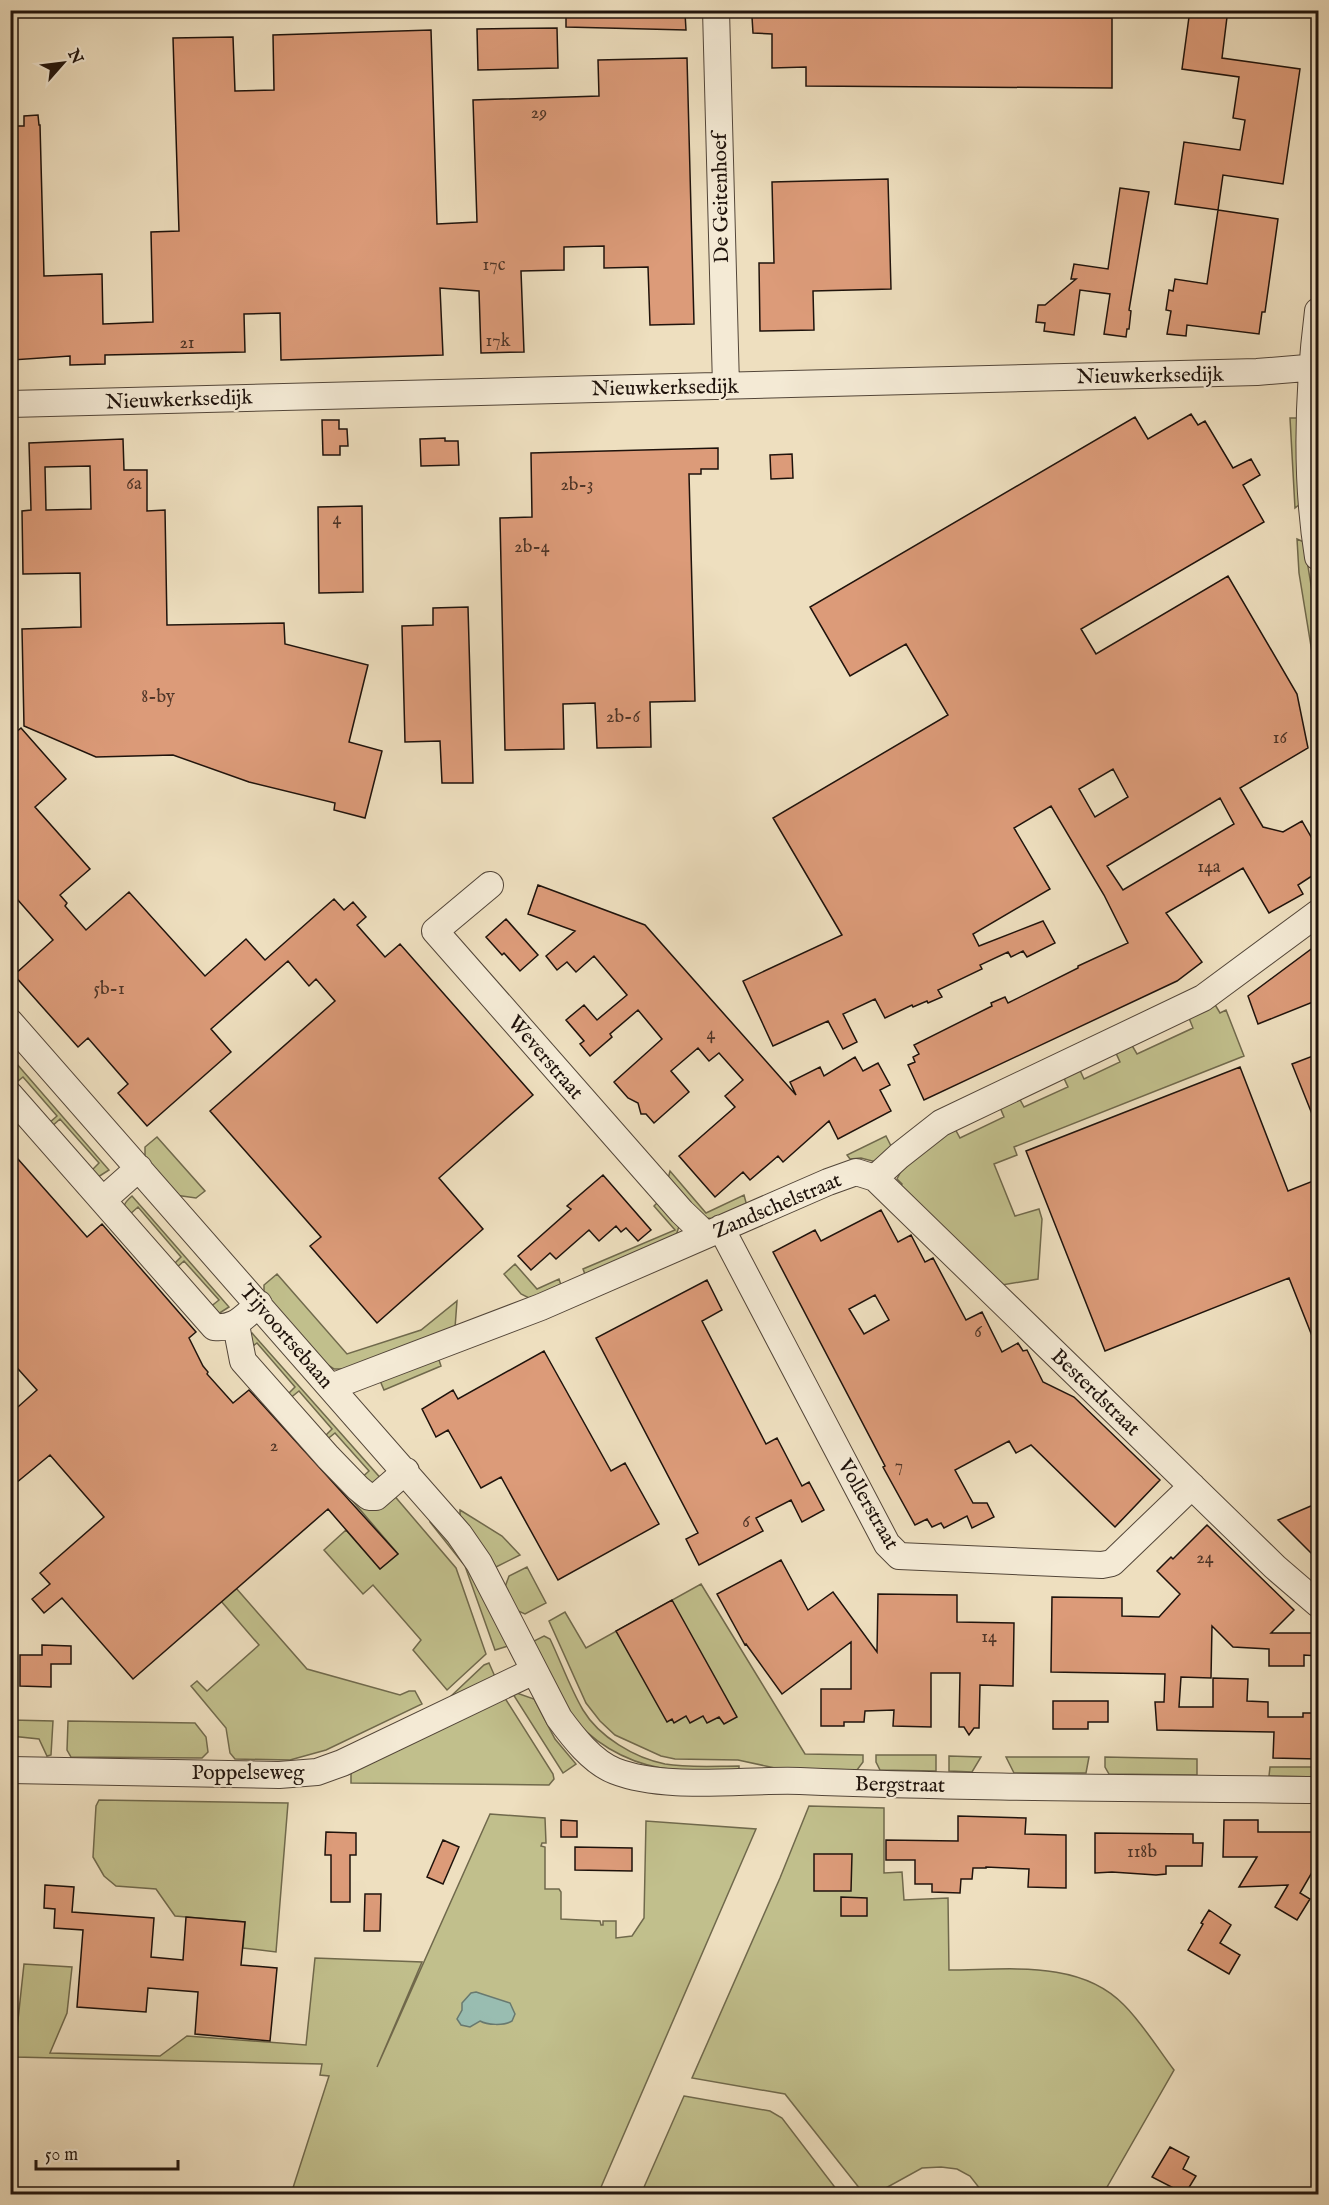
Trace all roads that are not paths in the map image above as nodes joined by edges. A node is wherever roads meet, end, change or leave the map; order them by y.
1 (716, 10) edge
2 (1318, 311) edge
3 (1315, 367) edge
4 (726, 386) junction
5 (10, 404) edge
6 (1318, 557) edge
7 (490, 885) dead end
8 (1318, 913) edge
9 (15, 1036) edge
10 (10, 1095) edge
11 (139, 1167) junction
12 (874, 1178) junction
13 (103, 1200) junction
14 (714, 1231) junction
15 (259, 1304) junction
16 (236, 1324) junction
17 (331, 1387) junction
18 (406, 1471) junction
19 (1192, 1486) junction
20 (1318, 1604) edge
21 (534, 1671) junction
22 (10, 1770) edge
23 (1318, 1790) edge

1 - 4 street, De Geitenhoef
2 - 3 street
3 - 4 street, Nieuwkerksedijk
3 - 6 street
4 - 5 street, Nieuwkerksedijk
7 - 14 street, Weverstraat
8 - 12 street
9 - 11 street, Tijvoortsebaan
10 - 13 street
11 - 13 street
11 - 15 street, Tijvoortsebaan
12 - 14 street, Zandschelstraat
12 - 19 street, Besterdstraat
13 - 16 street
14 - 17 street, Zandschelstraat
14 - 19 street, Vollerstraat
15 - 16 street
15 - 17 street, Tijvoortsebaan
16 - 18 street
17 - 18 street, Tijvoortsebaan
18 - 21 street, Tijvoortsebaan
19 - 20 street, Besterdstraat
21 - 22 street, Poppelseweg
21 - 23 street, Bergstraat

